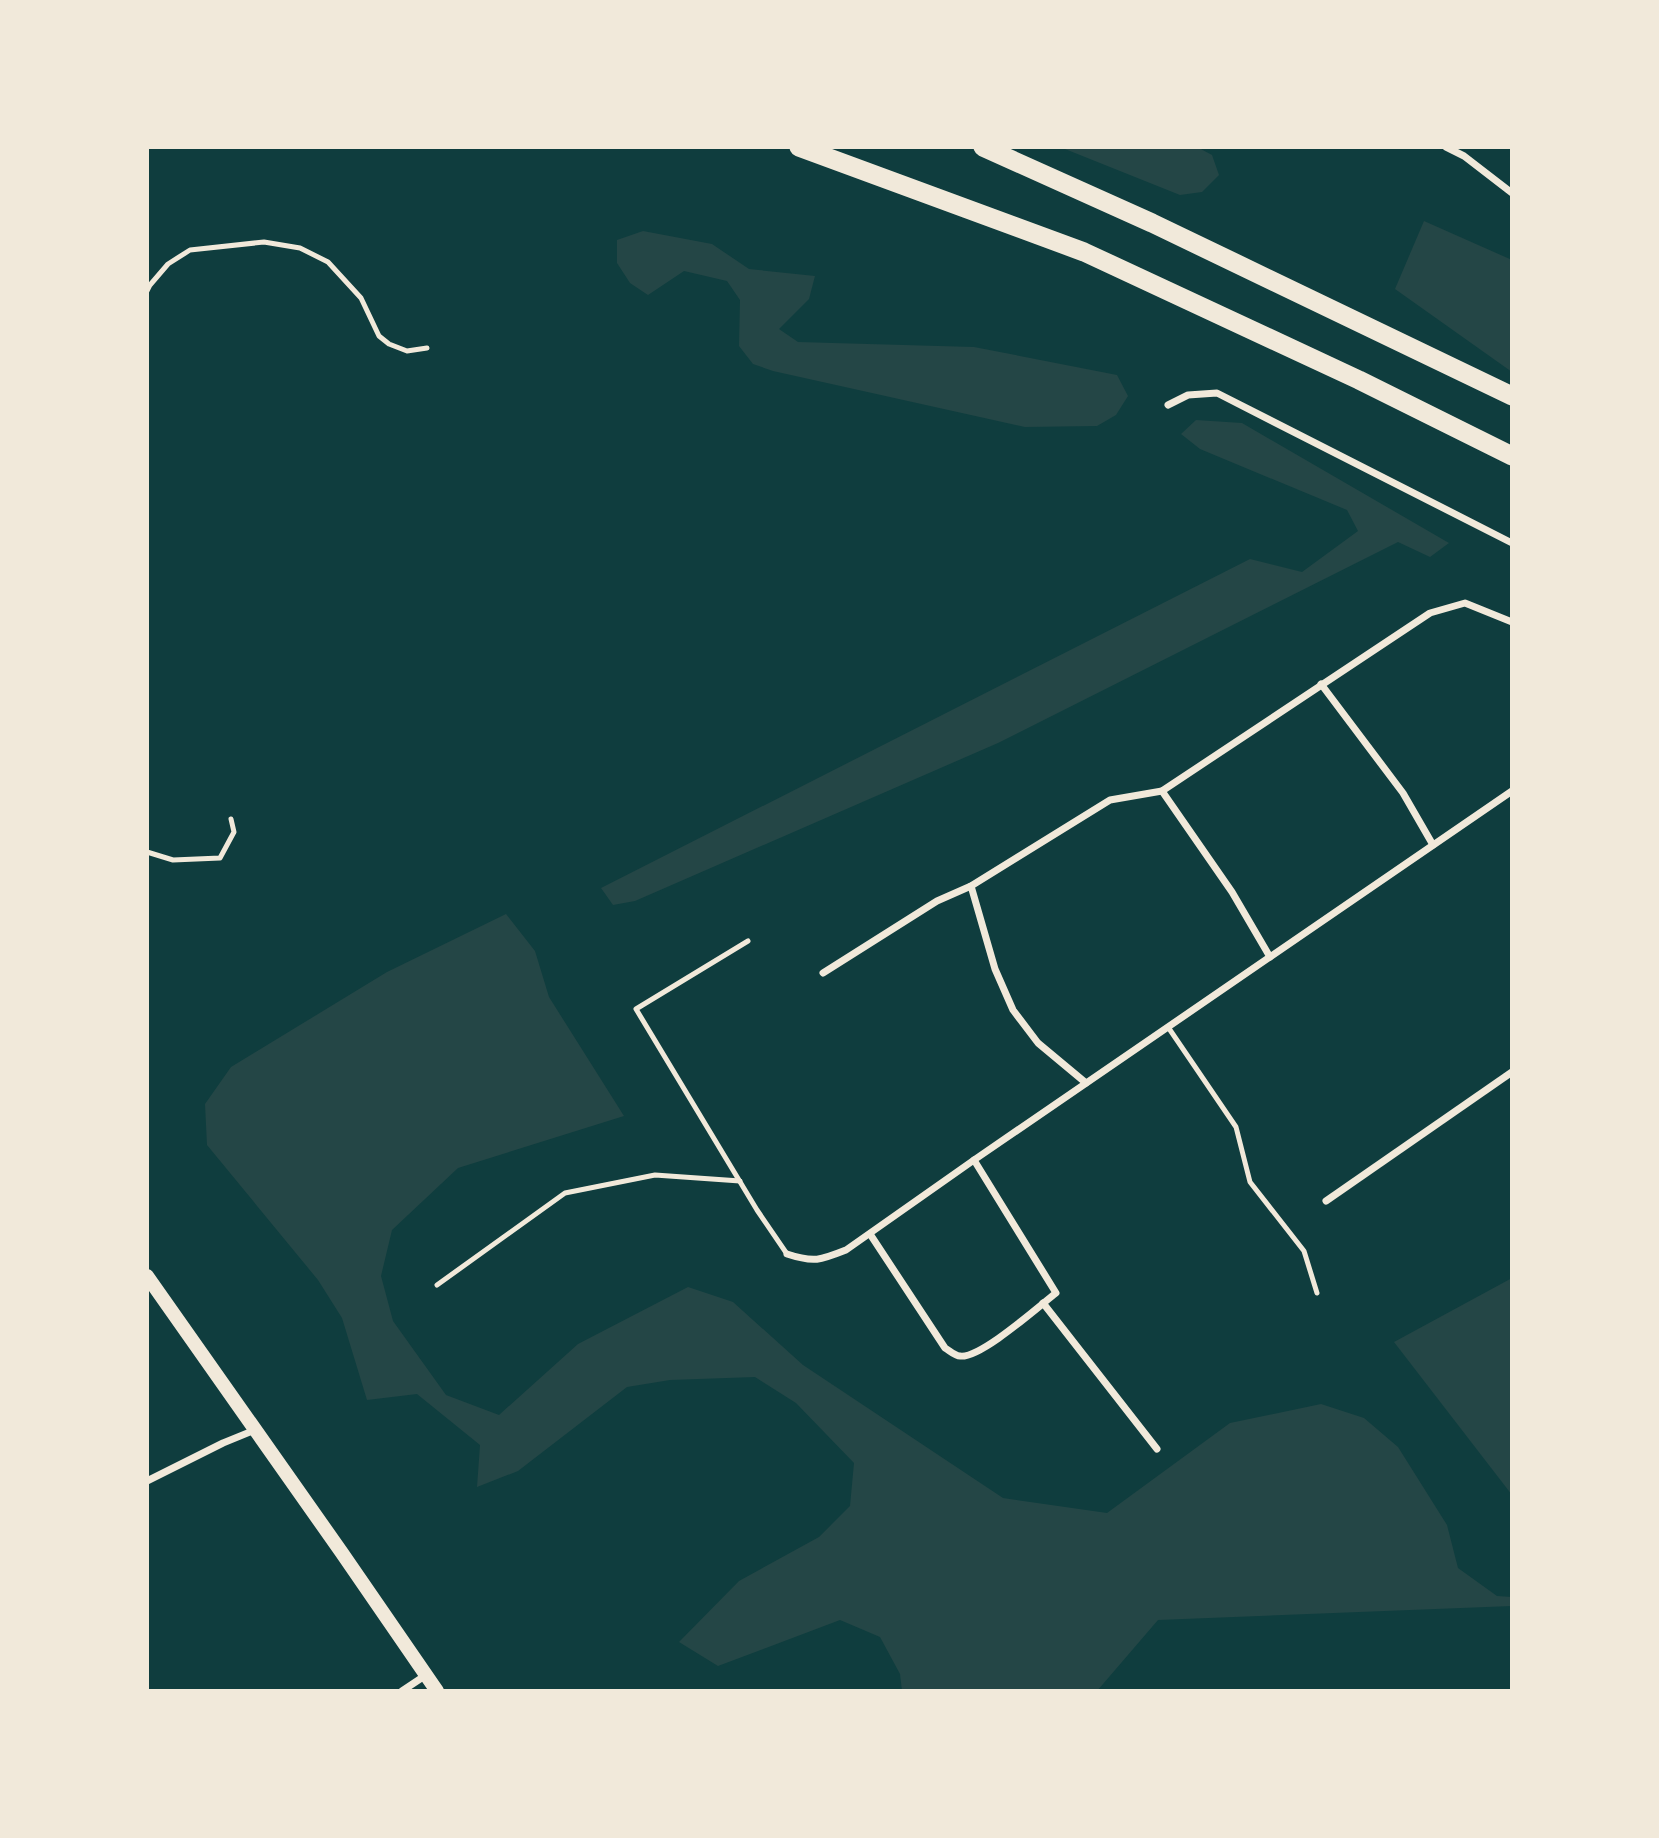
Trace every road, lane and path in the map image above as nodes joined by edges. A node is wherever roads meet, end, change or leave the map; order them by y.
1 (799, 147) edge
2 (983, 147) edge
3 (1446, 147) edge
4 (1512, 192) edge
5 (147, 291) edge
6 (427, 348) dead end
7 (1512, 396) edge
8 (1168, 404) dead end
9 (1512, 456) edge
10 (1512, 542) edge
11 (1512, 622) edge
12 (1321, 684) junction
13 (1162, 791) junction
14 (1512, 791) edge
15 (231, 819) dead end
16 (1433, 845) junction
17 (147, 852) edge
18 (971, 887) junction
19 (748, 941) dead end
20 (1269, 957) junction
21 (823, 973) dead end
22 (1168, 1027) junction
23 (1512, 1072) edge
24 (1086, 1083) junction
25 (974, 1160) junction
26 (740, 1181) junction
27 (1326, 1200) dead end
28 (870, 1234) junction
29 (787, 1254) joint
30 (147, 1276) edge
31 (437, 1285) dead end
32 (1317, 1293) dead end
33 (1043, 1303) junction
34 (256, 1430) junction
35 (1157, 1449) dead end
36 (147, 1481) edge
37 (426, 1674) junction
38 (402, 1691) edge
39 (437, 1691) edge

1 - 9 highway
2 - 7 highway
3 - 4 street
5 - 6 lane
8 - 10 street
11 - 12 street
12 - 13 street
12 - 16 street
13 - 18 street
13 - 20 street
14 - 16 street
15 - 17 lane
16 - 20 street
18 - 21 street
18 - 24 street
19 - 26 lane
20 - 22 street
22 - 24 street
22 - 32 lane
23 - 27 street
24 - 25 street
25 - 28 street
25 - 33 street
26 - 29 lane
26 - 31 lane
28 - 29 street
28 - 33 street
30 - 34 main road
33 - 35 street
34 - 36 street
34 - 37 main road
37 - 38 street
37 - 39 main road

